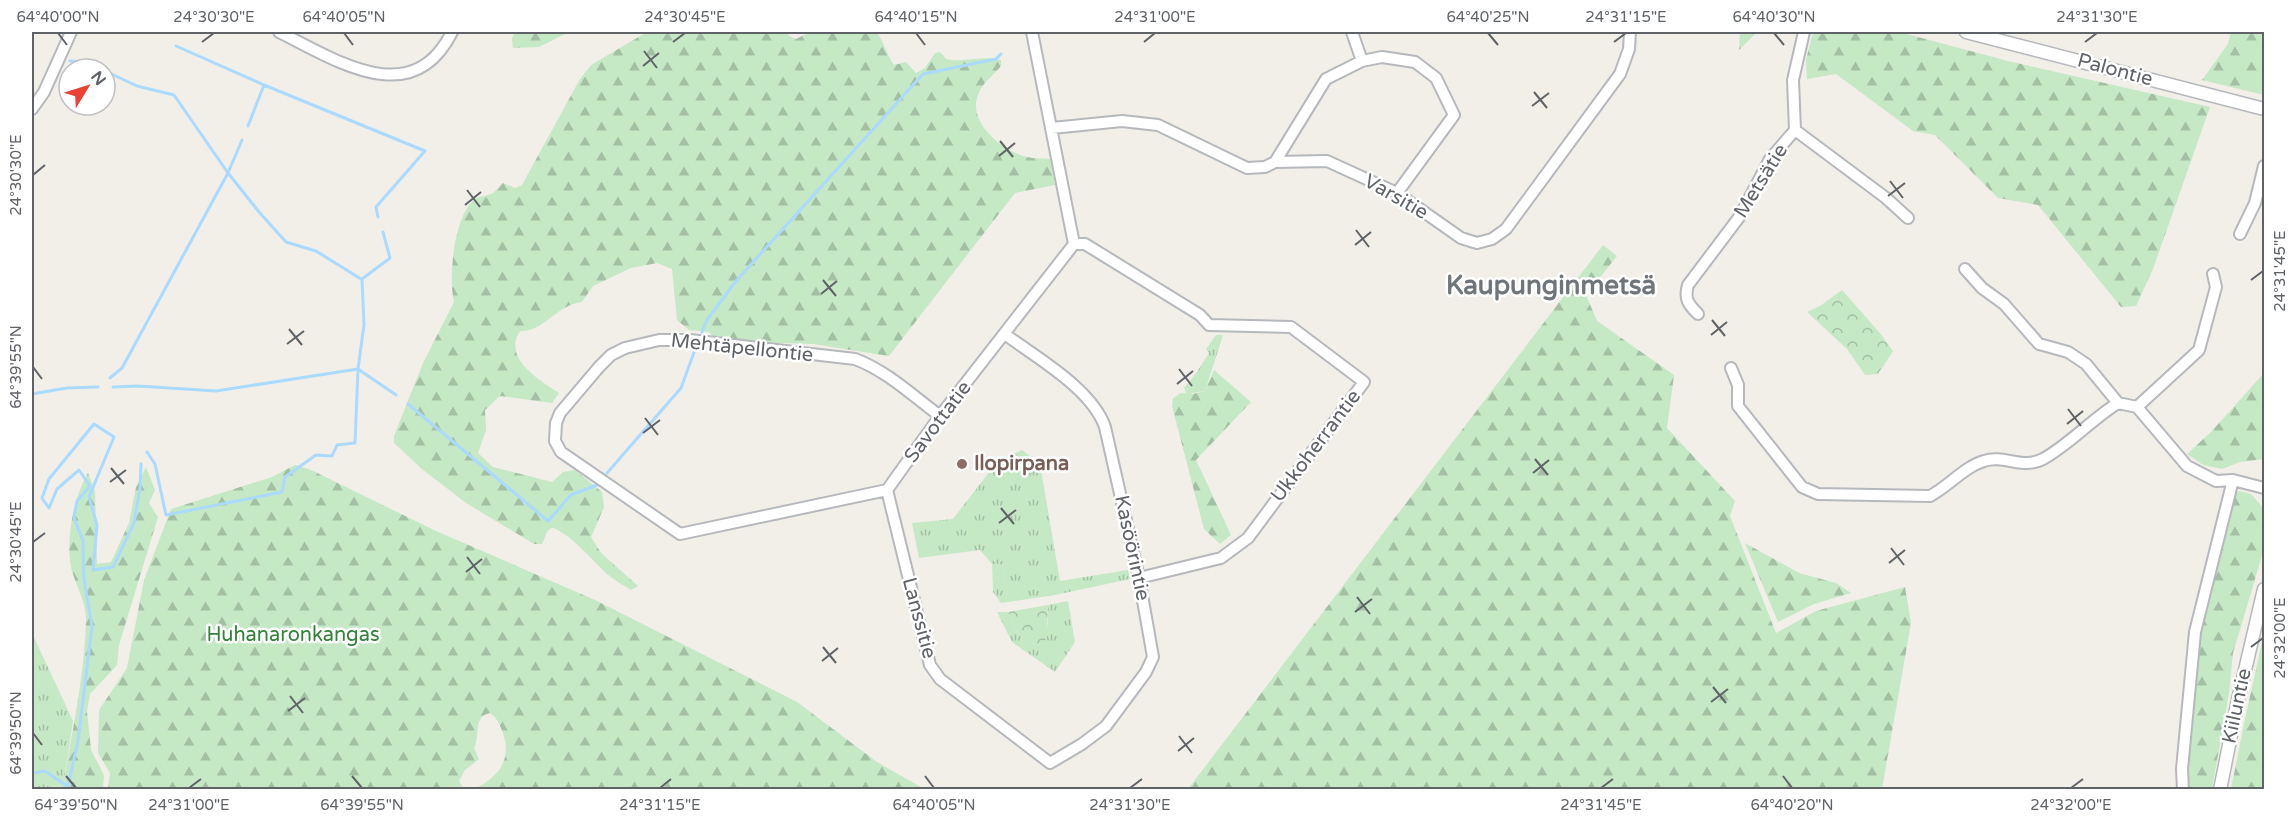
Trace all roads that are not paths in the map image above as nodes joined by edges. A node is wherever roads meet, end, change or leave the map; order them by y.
1 (71, 32) edge
2 (279, 32) edge
3 (452, 32) edge
4 (1032, 32) edge
5 (1352, 32) edge
6 (1630, 32) edge
7 (1804, 32) edge
8 (1966, 32) edge
9 (1362, 61) junction
10 (32, 109) edge
11 (2265, 109) edge
12 (1053, 128) junction
13 (1795, 130) junction
14 (1275, 162) junction
15 (2265, 166) edge
16 (1396, 193) junction
17 (1908, 219) dead end
18 (2240, 234) dead end
19 (1074, 244) junction
20 (1965, 269) dead end
21 (2212, 274) dead end
22 (1698, 314) dead end
23 (1005, 335) junction
24 (1731, 368) dead end
25 (2118, 403) junction
26 (2137, 407) junction
27 (940, 416) junction
28 (2233, 480) junction
29 (2265, 488) edge
30 (887, 490) junction
31 (1139, 578) junction
32 (2265, 589) edge
33 (1050, 763) joint
34 (2183, 789) edge
35 (2220, 789) edge

1 - 10 street
2 - 3 street
4 - 12 street
5 - 9 street
6 - 16 street, Varsitie
7 - 13 street, Metsätie
8 - 11 street, Palontie
9 - 14 street
9 - 16 street
12 - 14 street, Varsitie
12 - 19 street
13 - 17 street
13 - 22 street, Metsätie
14 - 16 street, Varsitie
15 - 18 street
19 - 23 street, Savottatie
19 - 31 street, Ukkoherrantie
20 - 25 street
21 - 26 street
23 - 27 street, Savottatie
23 - 31 street, Kasöörintie
24 - 25 street
25 - 26 street
26 - 28 street
27 - 30 street, Savottatie
27 - 30 street, Mehtäpellontie
28 - 29 street
28 - 34 street
30 - 33 street, Lanssitie
31 - 33 street, Kasöörintie
32 - 35 street, Kiiluntie

